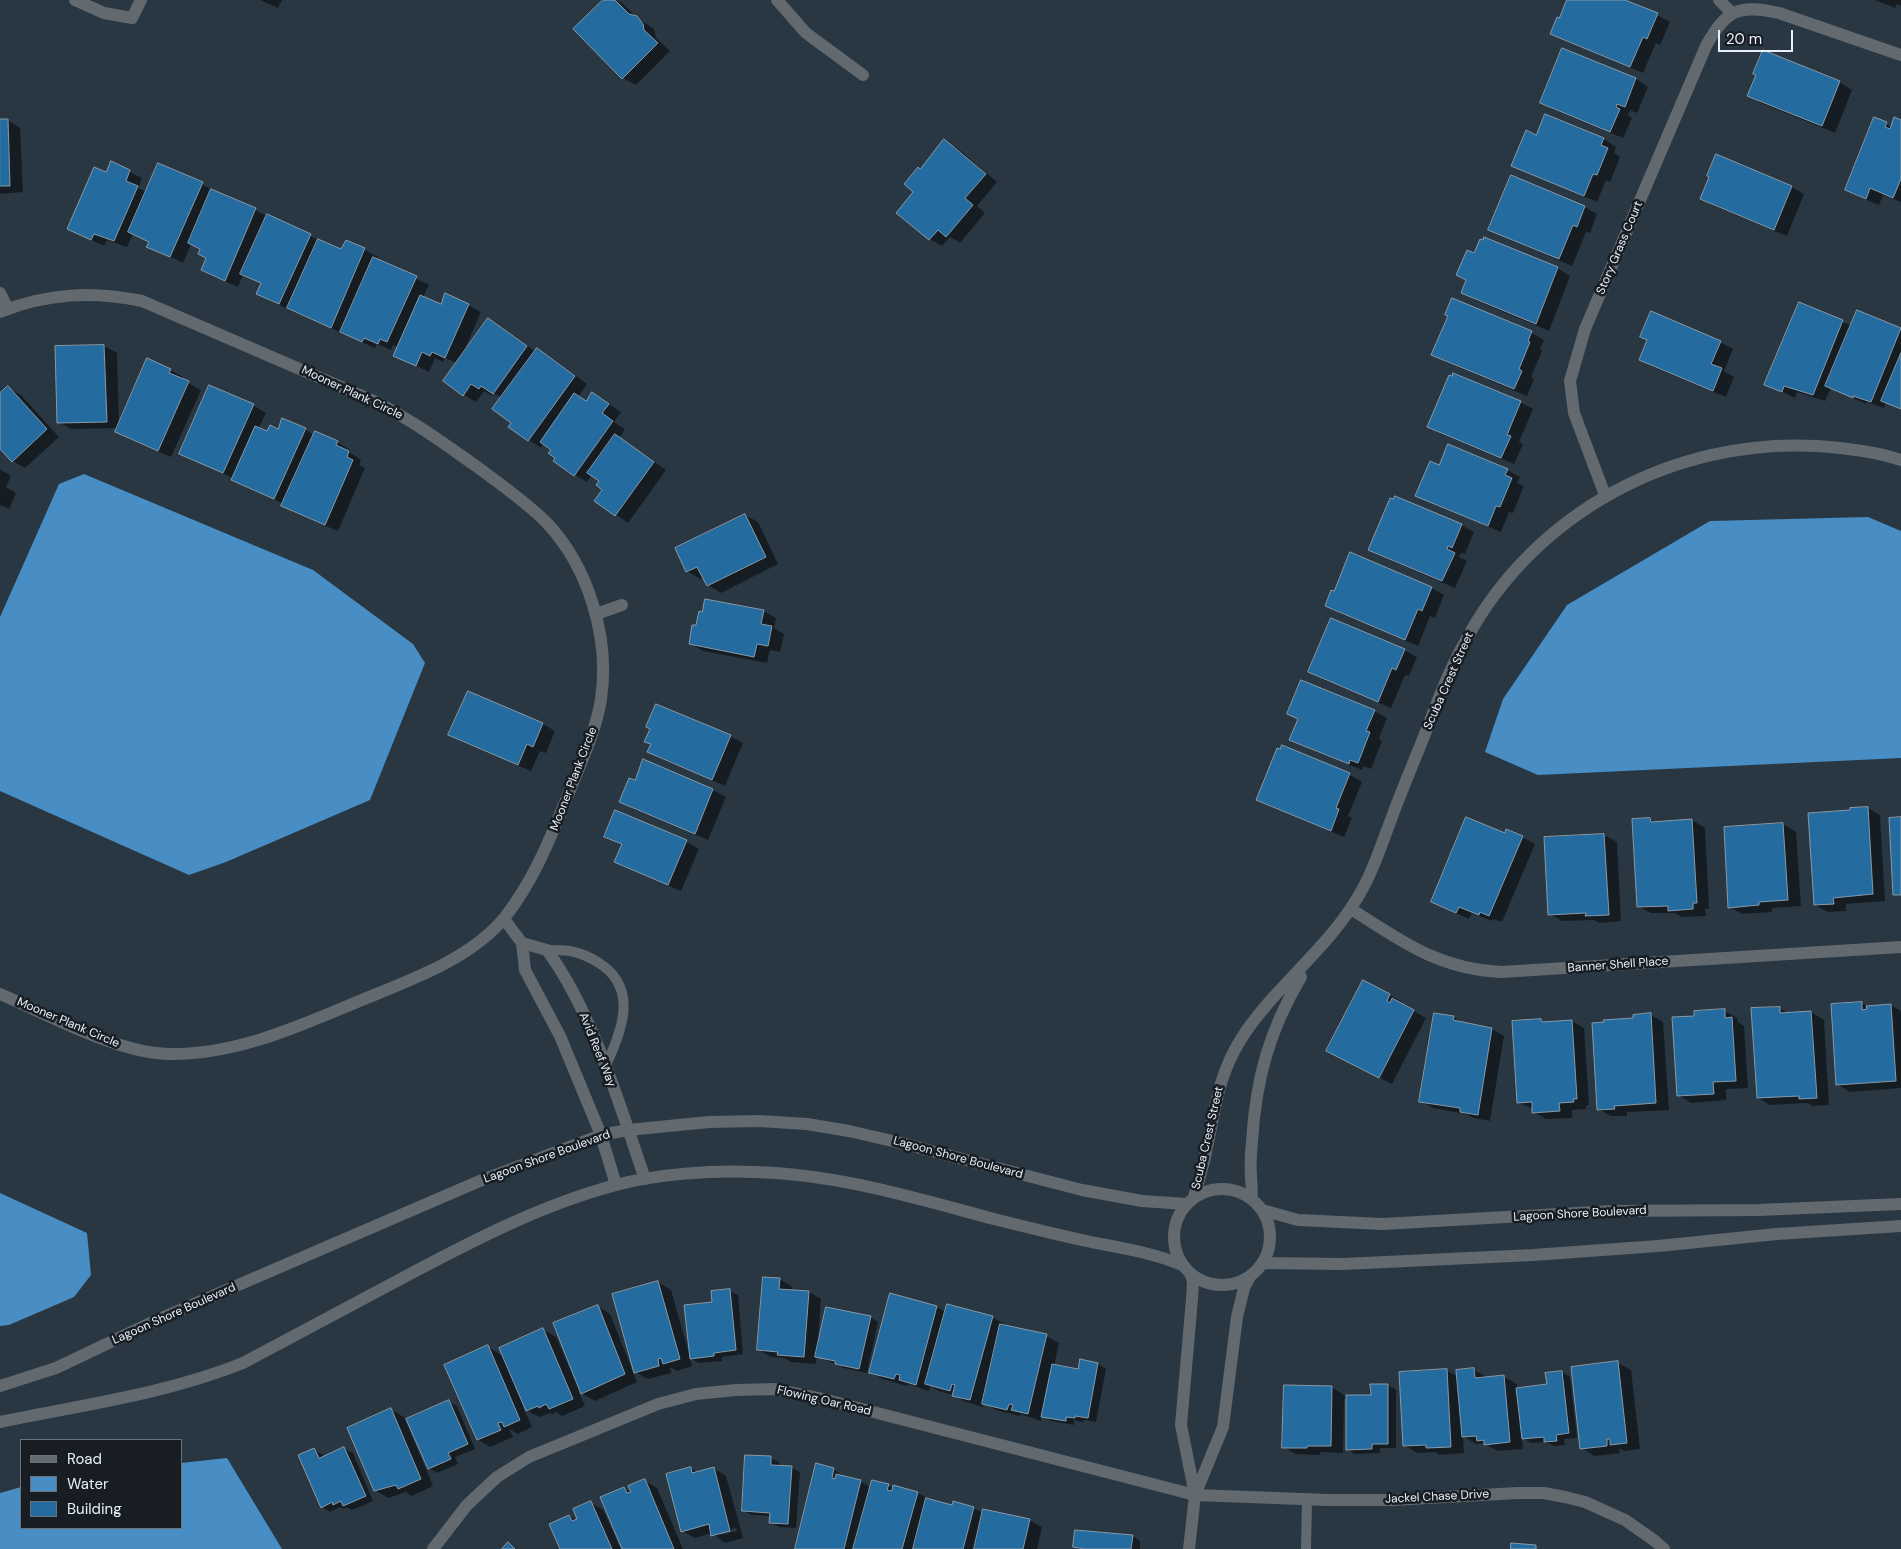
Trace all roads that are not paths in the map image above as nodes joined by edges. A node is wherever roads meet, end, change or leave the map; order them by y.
1 (74, 0) edge
2 (141, 0) edge
3 (777, 0) edge
4 (1719, 0) edge
5 (1732, 13) junction
6 (1901, 54) edge
7 (863, 75) dead end
8 (0, 293) edge
9 (4, 311) edge
10 (1901, 460) edge
11 (1605, 495) junction
12 (622, 605) dead end
13 (596, 614) junction
14 (1351, 909) junction
15 (504, 918) junction
16 (522, 943) junction
17 (1901, 947) edge
18 (547, 950) junction
19 (1311, 960) junction
20 (0, 994) edge
21 (605, 1066) junction
22 (628, 1130) junction
23 (601, 1135) junction
24 (645, 1179) junction
25 (616, 1185) junction
26 (1251, 1198) junction
27 (1190, 1201) junction
28 (1901, 1204) edge
29 (1262, 1210) junction
30 (1901, 1226) edge
31 (1262, 1264) junction
32 (1186, 1270) junction
33 (1251, 1275) junction
34 (0, 1386) edge
35 (0, 1422) edge
36 (1195, 1495) junction
37 (1308, 1500) junction
38 (433, 1549) edge
39 (1189, 1549) edge
40 (1306, 1549) edge
41 (1664, 1549) edge

1 - 2 street
3 - 7 street
4 - 5 street
5 - 6 street
5 - 11 street, Story Grass Court
8 - 9 street
9 - 13 street, Mooner Plank Circle
10 - 11 street, Scuba Crest Street
11 - 14 street, Scuba Crest Street
12 - 13 street
13 - 15 street, Mooner Plank Circle
14 - 17 street, Banner Shell Place
14 - 19 street, Scuba Crest Street
15 - 16 street
15 - 20 street, Mooner Plank Circle
16 - 18 street
16 - 23 street
18 - 21 street, Avid Reef Way
18 - 21 lane
19 - 26 street, Scuba Crest Street
19 - 27 street, Scuba Crest Street
21 - 22 street, Avid Reef Way
22 - 23 street, Lagoon Shore Boulevard
22 - 24 street, Avid Reef Way
22 - 27 street, Lagoon Shore Boulevard
23 - 25 street
23 - 34 street, Lagoon Shore Boulevard
24 - 25 street
24 - 32 street
25 - 35 street
26 - 27 street
26 - 29 street
27 - 32 street
28 - 29 street, Lagoon Shore Boulevard
29 - 31 street
30 - 31 street
31 - 33 street
32 - 33 street
32 - 36 street
33 - 36 street
36 - 37 street, Jackel Chase Drive
36 - 38 street, Flowing Oar Road
36 - 39 street
37 - 40 lane
37 - 41 street, Jackel Chase Drive

